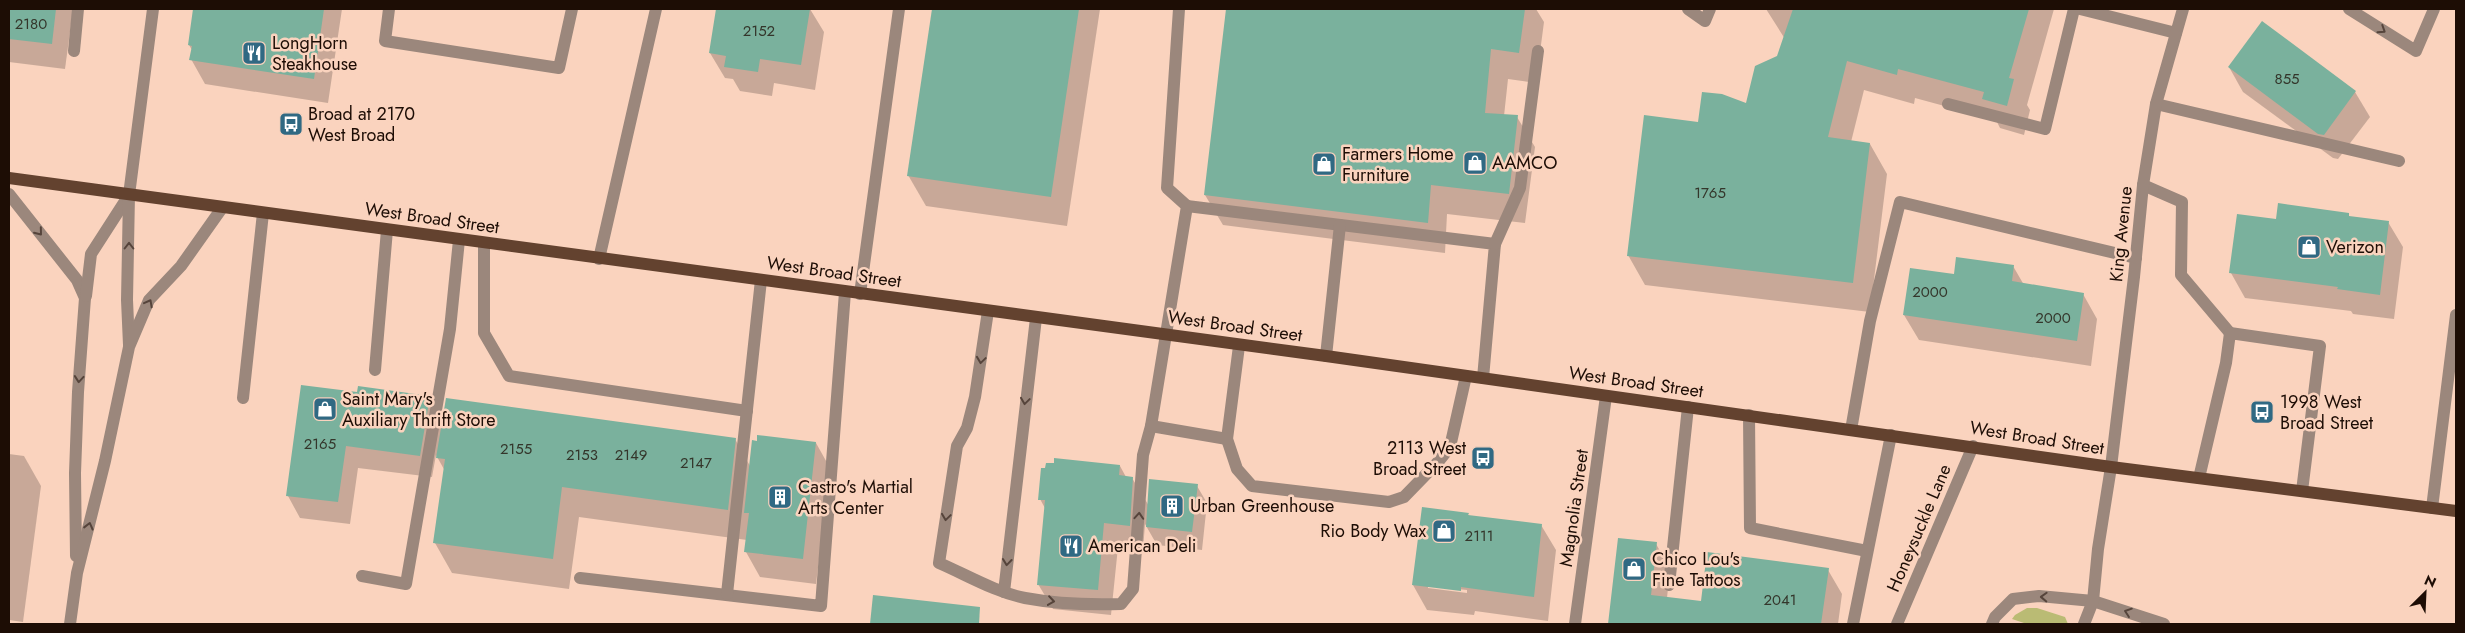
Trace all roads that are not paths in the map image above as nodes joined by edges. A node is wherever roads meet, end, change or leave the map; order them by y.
1 (78, 9) edge
2 (153, 9) edge
3 (389, 9) edge
4 (572, 9) edge
5 (656, 9) edge
6 (899, 9) edge
7 (1179, 9) edge
8 (1688, 9) edge
9 (1710, 9) edge
10 (2074, 9) edge
11 (2080, 9) edge
12 (2183, 9) edge
13 (2349, 9) edge
14 (2434, 9) edge
15 (2176, 33) junction
16 (74, 51) dead end
17 (1538, 51) dead end
18 (1948, 104) dead end
19 (2156, 104) junction
20 (2399, 161) dead end
21 (9, 178) edge
22 (2143, 185) junction
23 (9, 194) edge
24 (129, 195) junction
25 (1186, 206) junction
26 (222, 208) junction
27 (263, 213) junction
28 (1340, 225) junction
29 (387, 230) junction
30 (459, 240) junction
31 (484, 243) junction
32 (1496, 244) junction
33 (2136, 258) junction
34 (599, 259) junction
35 (761, 280) junction
36 (845, 292) junction
37 (860, 294) junction
38 (86, 298) junction
39 (988, 312) junction
40 (2456, 315) edge
41 (1036, 318) junction
42 (2230, 333) junction
43 (1166, 335) junction
44 (1239, 346) junction
45 (129, 347) junction
46 (1326, 356) junction
47 (375, 370) dead end
48 (1466, 376) junction
49 (1483, 378) junction
50 (1606, 396) junction
51 (242, 398) dead end
52 (1688, 407) junction
53 (747, 412) junction
54 (1750, 415) junction
55 (1151, 426) junction
56 (1851, 430) junction
57 (1891, 434) junction
58 (1227, 439) junction
59 (1973, 446) junction
60 (2111, 467) junction
61 (2199, 478) junction
62 (2302, 491) junction
63 (2432, 508) junction
64 (2456, 511) edge
65 (1867, 551) junction
66 (77, 573) junction
67 (362, 576) dead end
68 (580, 578) dead end
69 (1668, 585) dead end
70 (1004, 592) junction
71 (727, 594) junction
72 (2093, 600) junction
73 (70, 624) edge
74 (1575, 624) edge
75 (1852, 624) edge
76 (1897, 624) edge
77 (1992, 624) edge
78 (2084, 624) edge
79 (2164, 624) edge

1 - 16 street
2 - 24 street
3 - 4 street
5 - 34 street
6 - 37 street
7 - 25 street
8 - 9 street
10 - 18 street
11 - 15 street
12 - 15 street, King Avenue
13 -> 14 street
15 - 19 street, King Avenue
17 - 32 street
19 - 20 street
19 - 22 street, King Avenue
21 - 24 main road, West Broad Street
22 - 33 street, King Avenue
22 - 42 street
23 -> 38 street
24 - 26 main road, West Broad Street
24 - 38 street
45 -> 24 street
25 - 28 street
25 - 43 street
26 - 27 main road, West Broad Street
45 -> 26 street
27 - 29 main road, West Broad Street
27 - 51 street
28 - 32 street
28 - 46 street
29 - 30 main road, West Broad Street
29 - 47 street
30 - 31 main road, West Broad Street
30 - 67 street
31 - 34 main road, West Broad Street
31 - 53 street
32 - 49 street
33 - 56 street
33 - 60 street, King Avenue
34 - 35 main road, West Broad Street
35 - 36 main road, West Broad Street
35 - 53 street
36 - 37 main road, West Broad Street
36 - 71 street
37 - 39 main road, West Broad Street
38 -> 66 street
39 - 41 main road, West Broad Street
39 -> 70 street
40 - 63 street
41 - 43 main road, West Broad Street
41 -> 70 street
42 - 61 street
42 - 62 street
43 - 44 main road, West Broad Street
43 - 55 street
44 - 46 main road, West Broad Street
44 - 58 street
66 -> 45 street
46 - 48 main road, West Broad Street
48 - 49 main road, West Broad Street
48 - 58 street
49 - 50 main road, West Broad Street
50 - 52 main road, West Broad Street
50 - 74 street, Magnolia Street
52 - 54 main road, West Broad Street
52 - 69 street
53 - 71 street
54 - 56 main road, West Broad Street
54 - 65 street
55 - 58 street
70 -> 55 street
56 - 57 main road, West Broad Street
57 - 59 main road, West Broad Street
57 - 65 street
59 - 60 main road, West Broad Street
59 - 76 street, Honeysuckle Lane
60 - 61 main road, West Broad Street
60 - 72 street, King Avenue
61 - 62 main road, West Broad Street
62 - 63 main road, West Broad Street
63 - 64 main road, West Broad Street
65 - 75 street
66 - 73 street
68 - 71 street
72 -> 77 street
72 - 78 street, King Avenue
79 -> 72 street

